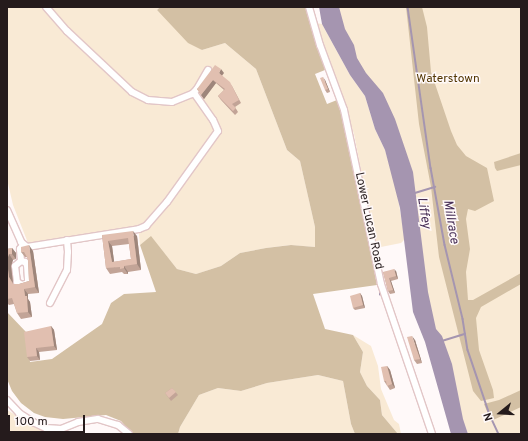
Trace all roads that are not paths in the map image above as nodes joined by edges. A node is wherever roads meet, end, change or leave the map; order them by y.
1 (46, 7) edge
2 (309, 7) edge
3 (208, 70) dead end
4 (194, 93) junction
5 (7, 210) edge
6 (67, 240) junction
7 (23, 245) junction
8 (21, 261) dead end
9 (50, 303) dead end
10 (7, 400) edge
11 (60, 431) edge
12 (129, 434) edge
13 (432, 434) edge

1 - 4 street
2 - 13 street, Lower Lucan Road
3 - 4 street
4 - 6 street
5 - 7 street
6 - 7 street
6 - 9 street
7 - 8 street
10 - 11 street
11 - 12 street

